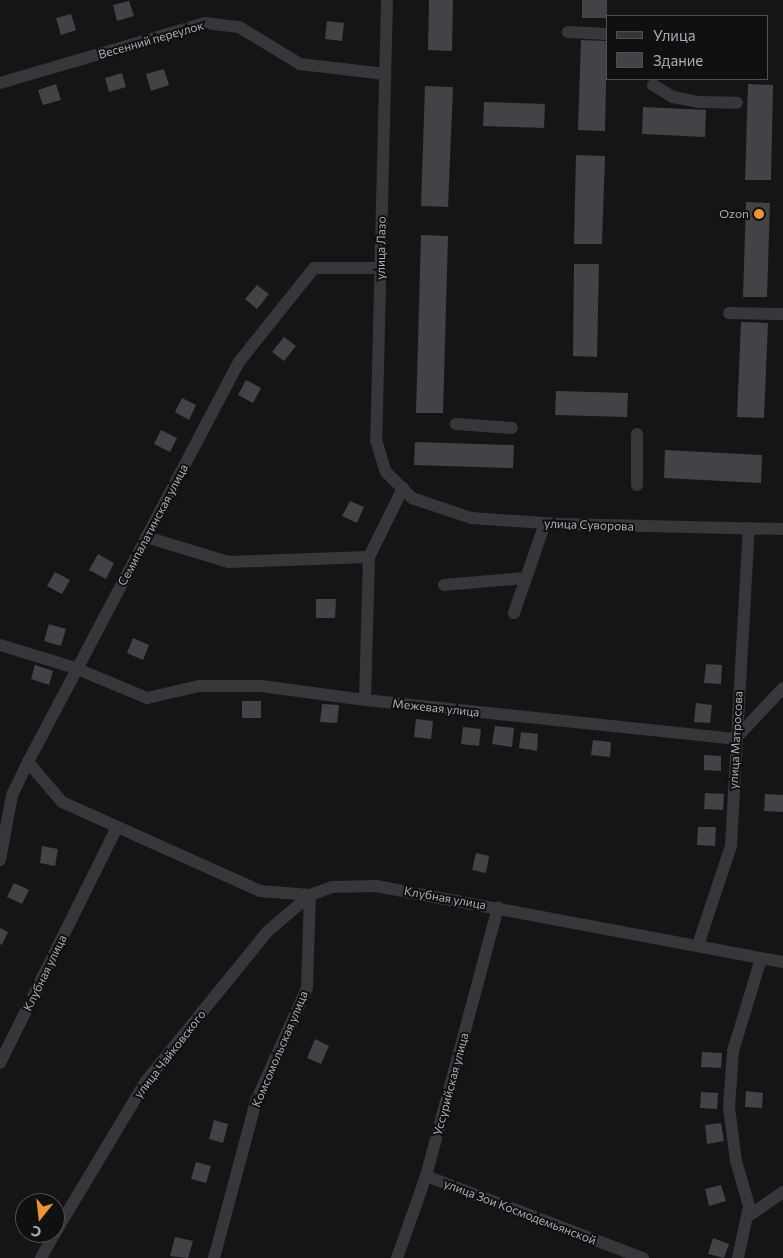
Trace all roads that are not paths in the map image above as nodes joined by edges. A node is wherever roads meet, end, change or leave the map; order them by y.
1 (387, 0) edge
2 (568, 32) dead end
3 (606, 34) edge
4 (385, 74) junction
5 (0, 83) edge
6 (653, 84) dead end
7 (737, 103) dead end
8 (380, 268) junction
9 (729, 313) dead end
10 (783, 314) edge
11 (456, 424) dead end
12 (512, 428) dead end
13 (637, 434) dead end
14 (637, 485) dead end
15 (403, 488) junction
16 (545, 524) junction
17 (749, 528) junction
18 (783, 529) edge
19 (146, 537) junction
20 (369, 557) junction
21 (526, 578) junction
22 (444, 586) dead end
23 (514, 613) dead end
24 (0, 645) edge
25 (75, 668) junction
26 (783, 688) edge
27 (365, 700) junction
28 (735, 739) junction
29 (28, 762) junction
30 (6, 794) edge
31 (116, 828) junction
32 (0, 860) edge
33 (310, 895) junction
34 (498, 908) junction
35 (698, 945) junction
36 (760, 959) junction
37 (783, 962) edge
38 (0, 1063) edge
39 (426, 1176) junction
40 (783, 1192) edge
41 (65, 1216) edge
42 (747, 1217) junction
43 (49, 1243) edge
44 (41, 1258) edge
45 (214, 1258) edge
46 (397, 1258) edge
47 (643, 1258) edge
48 (738, 1258) edge

1 - 4 street, улица Лазо
2 - 3 street
4 - 5 street, Весенний переулок
4 - 8 street, улица Лазо
6 - 7 street
8 - 15 street, улица Лазо
8 - 19 street, Семипалатинская улица
9 - 10 street
11 - 12 street
13 - 14 street
15 - 16 street, улица Суворова
15 - 20 street
16 - 17 street, улица Суворова
16 - 21 street
17 - 18 street, улица Суворова
17 - 28 street, улица Матросова
19 - 20 street
19 - 25 street, Семипалатинская улица
20 - 27 street
21 - 22 street
21 - 23 street
24 - 25 street
25 - 27 street, Межевая улица
25 - 29 street, Семипалатинская улица
26 - 28 street
27 - 28 street, Межевая улица
28 - 35 street, улица Матросова
29 - 30 street, Семипалатинская улица
29 - 31 street, Клубная улица
30 - 32 street, Семипалатинская улица
31 - 33 street, Клубная улица
31 - 38 street, Клубная улица
33 - 34 street, Клубная улица
33 - 41 street, улица Чайковского
33 - 45 street, Комсомольская улица
34 - 35 street, Клубная улица
34 - 39 street, Уссурийская улица
35 - 36 street, Клубная улица
36 - 37 street, Клубная улица
36 - 42 street
39 - 46 street, Уссурийская улица
39 - 47 street, улица Зои Космодемьянской
40 - 42 street
42 - 48 street
43 - 44 street, улица Чайковского

